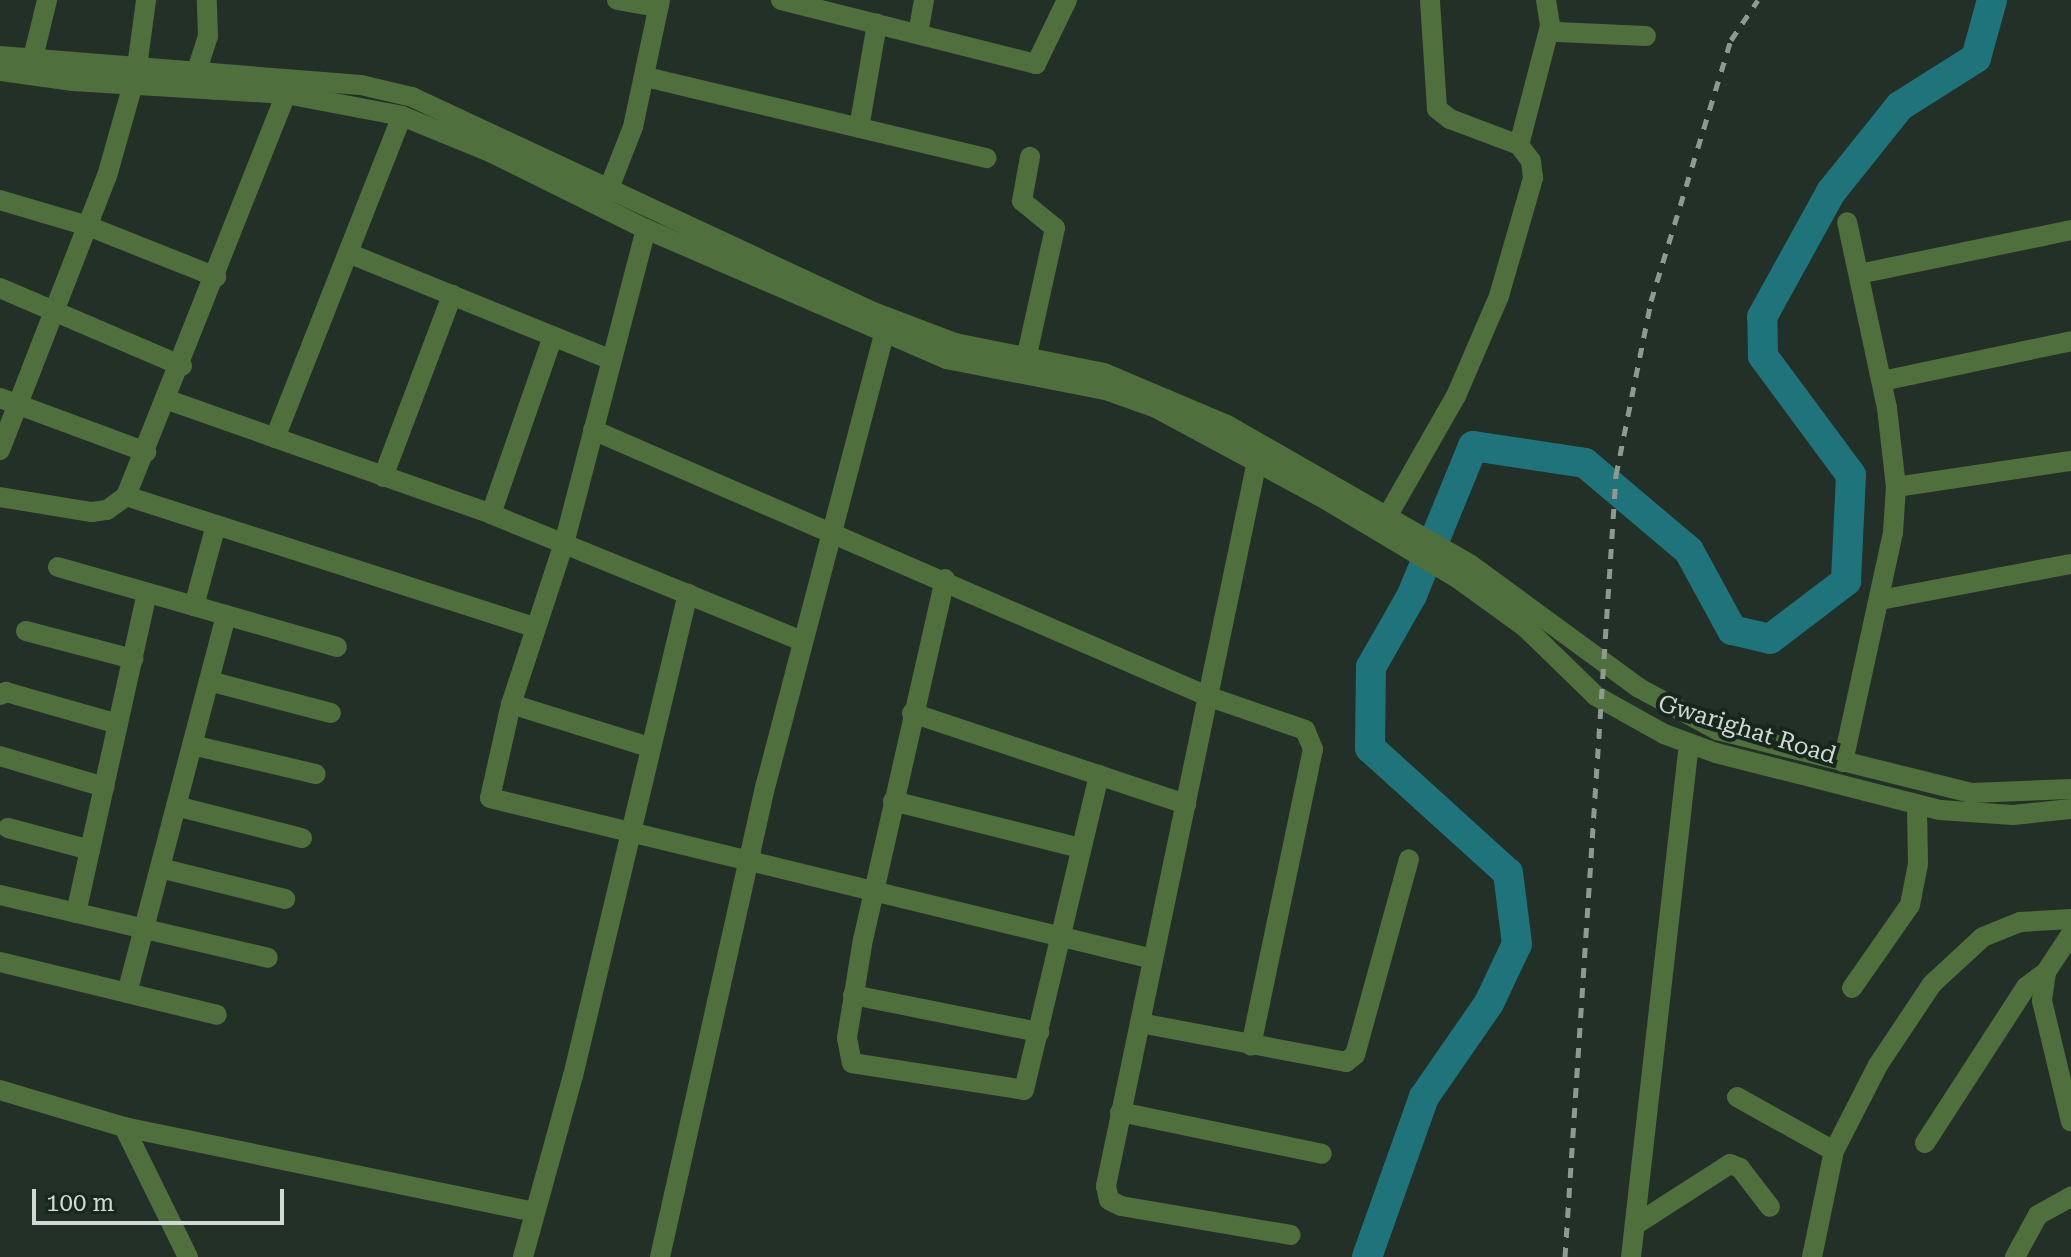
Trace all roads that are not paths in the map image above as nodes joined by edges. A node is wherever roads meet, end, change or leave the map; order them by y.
1 (47, 0) edge
2 (146, 0) edge
3 (207, 0) edge
4 (617, 0) edge
5 (781, 0) edge
6 (924, 0) edge
7 (1067, 0) edge
8 (1430, 0) edge
9 (1546, 0) edge
10 (659, 4) edge
11 (877, 24) junction
12 (1550, 26) junction
13 (918, 34) junction
14 (1646, 36) dead end
15 (0, 56) edge
16 (32, 62) junction
17 (197, 70) junction
18 (0, 71) edge
19 (135, 75) junction
20 (646, 77) junction
21 (286, 94) junction
22 (402, 116) junction
23 (859, 128) junction
24 (1519, 145) junction
25 (1030, 157) dead end
26 (986, 158) dead end
27 (610, 189) junction
28 (0, 200) edge
29 (601, 208) junction
30 (1847, 222) dead end
31 (88, 226) junction
32 (646, 229) junction
33 (2071, 230) edge
34 (348, 253) junction
35 (1859, 274) junction
36 (216, 277) junction
37 (0, 288) edge
38 (452, 295) junction
39 (56, 311) junction
40 (884, 334) junction
41 (553, 336) junction
42 (2071, 341) edge
43 (1026, 359) junction
44 (611, 360) junction
45 (182, 366) junction
46 (1882, 381) junction
47 (168, 400) junction
48 (10, 402) edge
49 (593, 430) junction
50 (275, 438) junction
51 (0, 450) edge
52 (146, 452) junction
53 (1257, 461) junction
54 (2071, 461) edge
55 (383, 477) junction
56 (1896, 487) junction
57 (126, 496) junction
58 (0, 497) edge
59 (491, 514) junction
60 (216, 525) junction
61 (1395, 526) junction
62 (832, 530) junction
63 (564, 543) junction
64 (2071, 564) edge
65 (58, 567) dead end
66 (1464, 571) junction
67 (945, 579) junction
68 (147, 593) junction
69 (688, 594) junction
70 (1880, 600) junction
71 (194, 606) junction
72 (226, 615) junction
73 (534, 627) junction
74 (26, 631) dead end
75 (802, 641) junction
76 (337, 647) dead end
77 (133, 659) junction
78 (209, 681) junction
79 (0, 695) edge
80 (1207, 696) junction
81 (511, 704) junction
82 (331, 713) dead end
83 (912, 713) junction
84 (118, 724) junction
85 (1689, 743) junction
86 (192, 745) junction
87 (649, 747) junction
88 (0, 756) edge
89 (1843, 762) junction
90 (316, 774) dead end
91 (1099, 775) junction
92 (104, 787) junction
93 (2071, 789) edge
94 (893, 801) junction
95 (1186, 804) junction
96 (1917, 805) junction
97 (176, 806) junction
98 (2071, 809) edge
99 (8, 828) dead end
100 (629, 834) junction
101 (302, 838) dead end
102 (1080, 848) junction
103 (90, 850) junction
104 (1409, 859) dead end
105 (748, 865) junction
106 (160, 868) junction
107 (872, 893) junction
108 (0, 895) edge
109 (285, 899) dead end
110 (76, 913) junction
111 (2071, 919) edge
112 (144, 929) junction
113 (2071, 934) edge
114 (1059, 938) junction
115 (268, 958) dead end
116 (1153, 959) junction
117 (0, 962) edge
118 (2046, 972) junction
119 (1852, 988) dead end
120 (127, 993) junction
121 (853, 995) junction
122 (217, 1015) dead end
123 (1140, 1023) junction
124 (1039, 1032) junction
125 (1251, 1046) junction
126 (0, 1090) edge
127 (1737, 1097) dead end
128 (1120, 1112) junction
129 (2071, 1122) edge
130 (124, 1127) junction
131 (1925, 1143) dead end
132 (1834, 1151) junction
133 (1322, 1154) dead end
134 (2071, 1197) edge
135 (1770, 1207) dead end
136 (533, 1212) junction
137 (1635, 1225) junction
138 (1291, 1235) dead end
139 (188, 1257) edge
140 (523, 1257) edge
141 (660, 1257) edge
142 (1631, 1257) edge
143 (1812, 1257) edge
144 (2015, 1257) edge

1 - 16 street
2 - 19 street
3 - 17 street
4 - 10 street
5 - 11 street
6 - 13 street
7 - 13 street
8 - 24 street
9 - 12 street
10 - 20 street
11 - 13 street
11 - 23 street
12 - 14 street
12 - 24 street
15 - 16 street
16 - 19 street
17 - 19 street
17 - 27 street
18 - 19 street
19 - 21 street
19 - 31 street
20 - 23 street
20 - 27 street
21 - 22 street
21 - 36 street
22 - 29 street
22 - 34 street
23 - 26 street
24 - 61 street
25 - 43 street
27 - 29 street
27 - 43 street
28 - 31 street
29 - 32 street
30 - 35 street
31 - 36 street
31 - 39 street
32 - 40 street
32 - 44 street
33 - 35 street
34 - 38 street
34 - 50 street
35 - 46 street
36 - 45 street
37 - 39 street
38 - 41 street
38 - 55 street
39 - 45 street
39 - 48 street
40 - 53 street
40 - 62 street
41 - 44 street
41 - 59 street
42 - 46 street
43 - 61 street
44 - 49 street
45 - 47 street
46 - 56 street
47 - 50 street
47 - 52 street
48 - 51 street
48 - 52 street
49 - 62 street
49 - 63 street
50 - 55 street
52 - 57 street
53 - 61 street
53 - 80 street
54 - 56 street
55 - 59 street
56 - 70 street
57 - 58 street
57 - 60 street
59 - 63 street
60 - 71 street
60 - 73 street
61 - 66 street
62 - 67 street
62 - 75 street
63 - 69 street
63 - 73 street
64 - 70 street
65 - 68 street
66 - 85 street, Gwarighat Road
66 - 89 street
67 - 80 street
67 - 83 street
68 - 71 street
68 - 77 street
69 - 75 street
69 - 87 street
70 - 89 street
71 - 72 street
72 - 76 street
72 - 78 street
73 - 81 street
74 - 77 street
75 - 105 street
77 - 84 street
78 - 82 street
78 - 86 street
79 - 84 street
80 - 95 street
80 - 125 street
81 - 87 street
81 - 100 street
83 - 91 street
83 - 94 street
84 - 92 street
85 - 96 street, Gwarighat Road
85 - 137 street
86 - 90 street
86 - 97 street
87 - 100 street
88 - 92 street
89 - 93 street
91 - 95 street
91 - 102 street
92 - 103 street
94 - 102 street
94 - 107 street
95 - 116 street
96 - 98 street, Gwarighat Road
96 - 119 street
97 - 101 street
97 - 106 street
99 - 103 street
100 - 105 street
100 - 136 street
102 - 114 street
103 - 110 street
104 - 125 street
105 - 107 street
105 - 141 street
106 - 109 street
106 - 112 street
107 - 114 street
107 - 121 street
108 - 110 street
110 - 112 street
111 - 132 street
112 - 115 street
112 - 120 street
113 - 118 street
114 - 116 street
114 - 124 street
116 - 123 street
117 - 120 street
118 - 129 street
118 - 131 street
120 - 122 street
121 - 124 street
121 - 124 street
123 - 125 street
123 - 128 street
126 - 130 street
127 - 132 street
128 - 133 street
128 - 138 street
130 - 136 street
130 - 139 street
132 - 143 street
134 - 144 street
135 - 137 street
136 - 140 street
137 - 142 street

